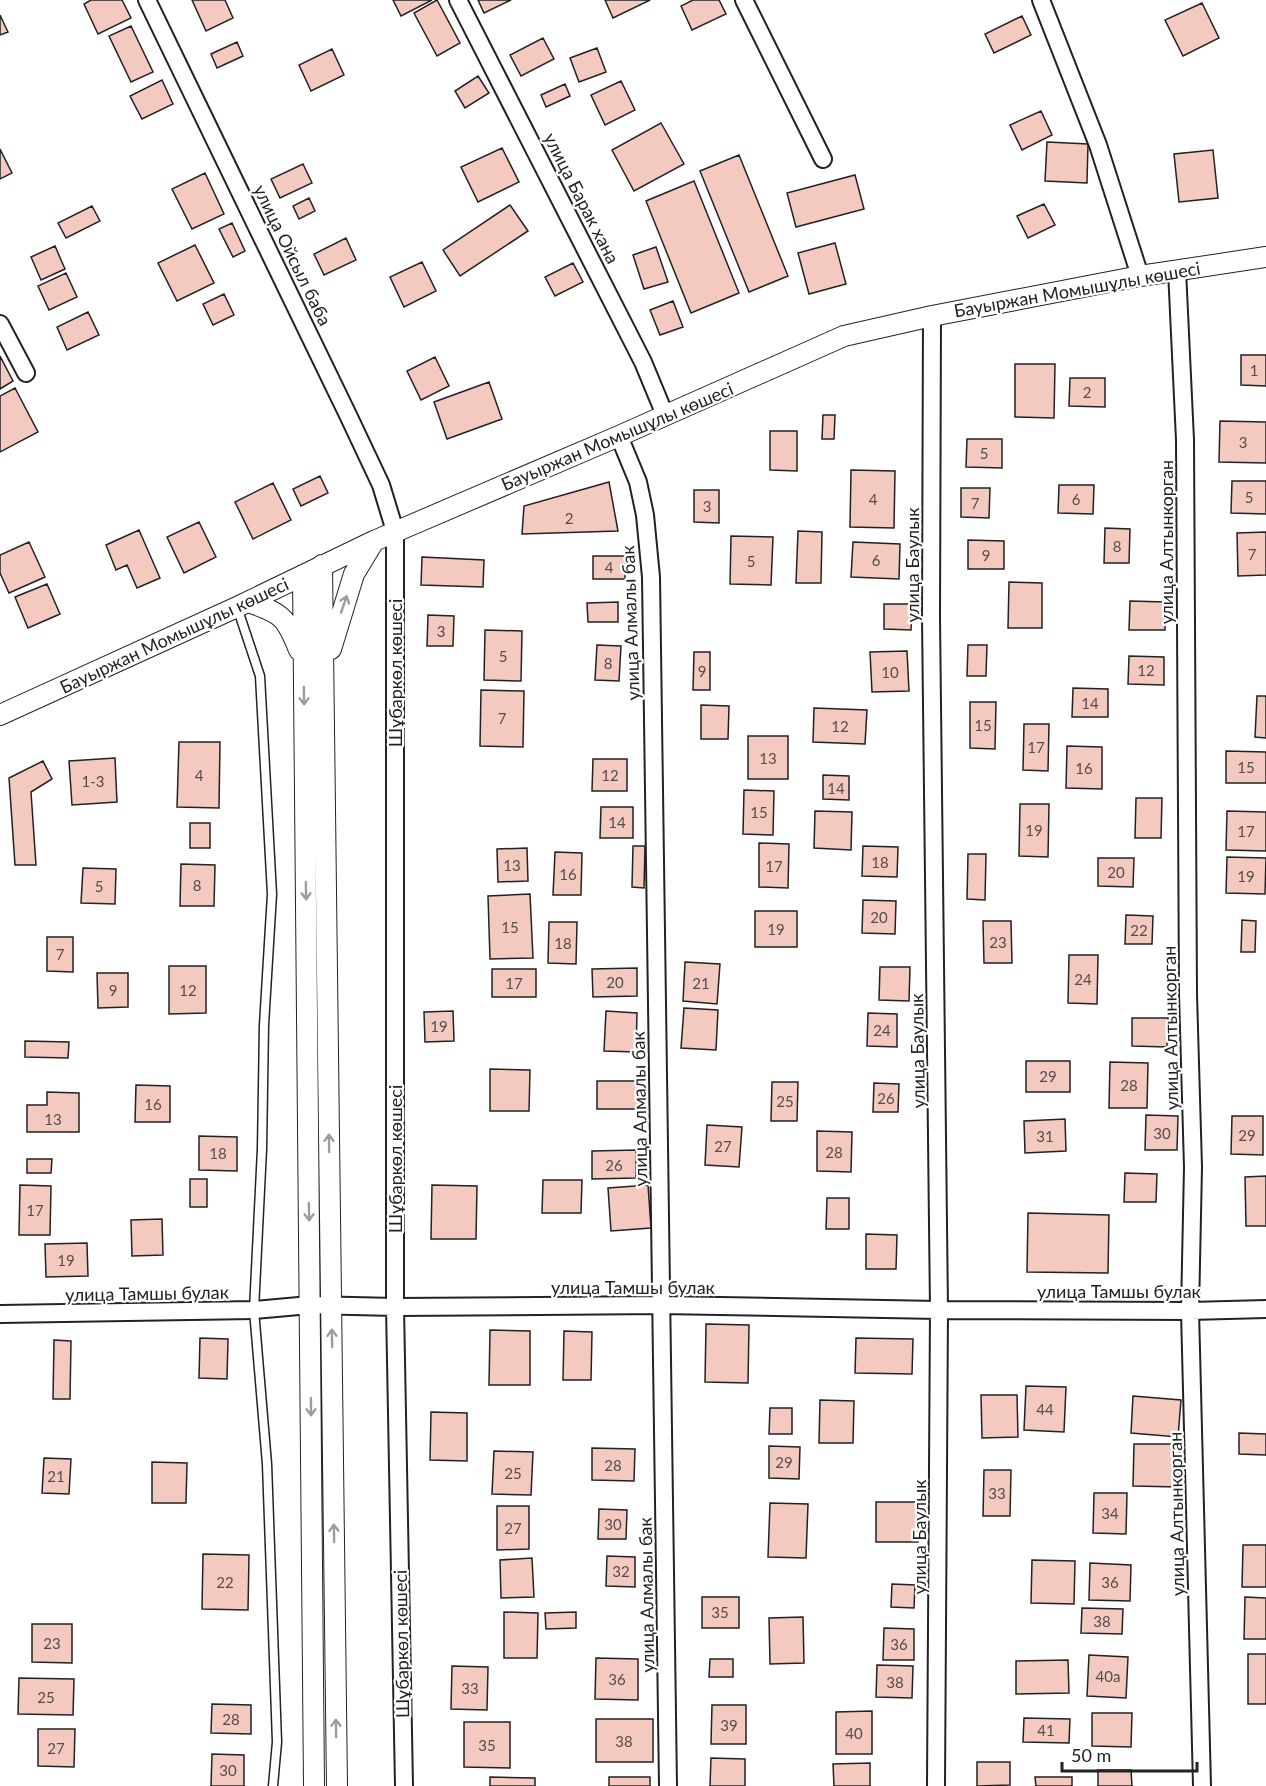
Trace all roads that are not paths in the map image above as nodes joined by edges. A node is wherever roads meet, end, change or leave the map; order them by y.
1 (147, 0) edge
2 (458, 0) edge
3 (744, 0) edge
4 (1041, 0) edge
5 (823, 159) dead end
6 (1266, 257) edge
7 (1177, 270) junction
8 (1140, 276) junction
9 (932, 316) junction
10 (0, 324) edge
11 (26, 373) dead end
12 (665, 416) junction
13 (619, 436) junction
14 (395, 531) junction
15 (374, 541) junction
16 (322, 565) junction
17 (303, 574) junction
18 (242, 604) junction
19 (303, 661) junction
20 (324, 681) junction
21 (0, 716) edge
22 (310, 1305) junction
23 (331, 1305) junction
24 (661, 1305) junction
25 (395, 1306) junction
26 (1266, 1309) edge
27 (254, 1310) junction
28 (939, 1310) junction
29 (1190, 1311) junction
30 (0, 1314) edge
31 (273, 1786) edge
32 (314, 1786) edge
33 (337, 1786) edge
34 (404, 1786) edge
35 (668, 1786) edge
36 (936, 1786) edge
37 (1202, 1786) edge

1 - 14 street, улица Ойсыл баба
2 - 12 street, улица Барак хана
3 - 5 street
4 - 8 street
6 - 7 street, Бауыржан Момышұлы көшесі
7 - 8 street, Бауыржан Момышұлы көшесі
7 - 29 street, улица Алтынкорган
8 - 9 street, Бауыржан Момышұлы көшесі
9 - 12 street, Бауыржан Момышұлы көшесі
9 - 28 street, улица Баулык
10 - 11 street
12 - 13 street, Бауыржан Момышұлы көшесі
13 - 14 street, Бауыржан Момышұлы көшесі
13 - 24 street, улица Алмалы бак
14 - 15 street, Бауыржан Момышұлы көшесі
14 - 25 street, Шұбаркөл көшесі
15 - 16 street, Бауыржан Момышұлы көшесі
20 -> 15 street
16 - 17 street, Бауыржан Момышұлы көшесі
16 - 20 street
17 - 18 street, Бауыржан Момышұлы көшесі
17 - 19 street
18 - 19 street
18 - 21 street, Бауыржан Момышұлы көшесі
18 - 27 lane
19 -> 22 street
23 -> 20 street
22 - 23 street, улица Тамшы булак
22 - 27 street, улица Тамшы булак
22 -> 32 street
23 - 25 street, улица Тамшы булак
33 -> 23 street
24 - 25 street, улица Тамшы булак
24 - 28 street, улица Тамшы булак
24 - 35 street, улица Алмалы бак
25 - 34 street, Шұбаркөл көшесі
26 - 29 street, улица Тамшы булак
27 - 30 street, улица Тамшы булак
27 - 31 lane
28 - 29 street, улица Тамшы булак
28 - 36 street, улица Баулык
29 - 37 street, улица Алтынкорган

